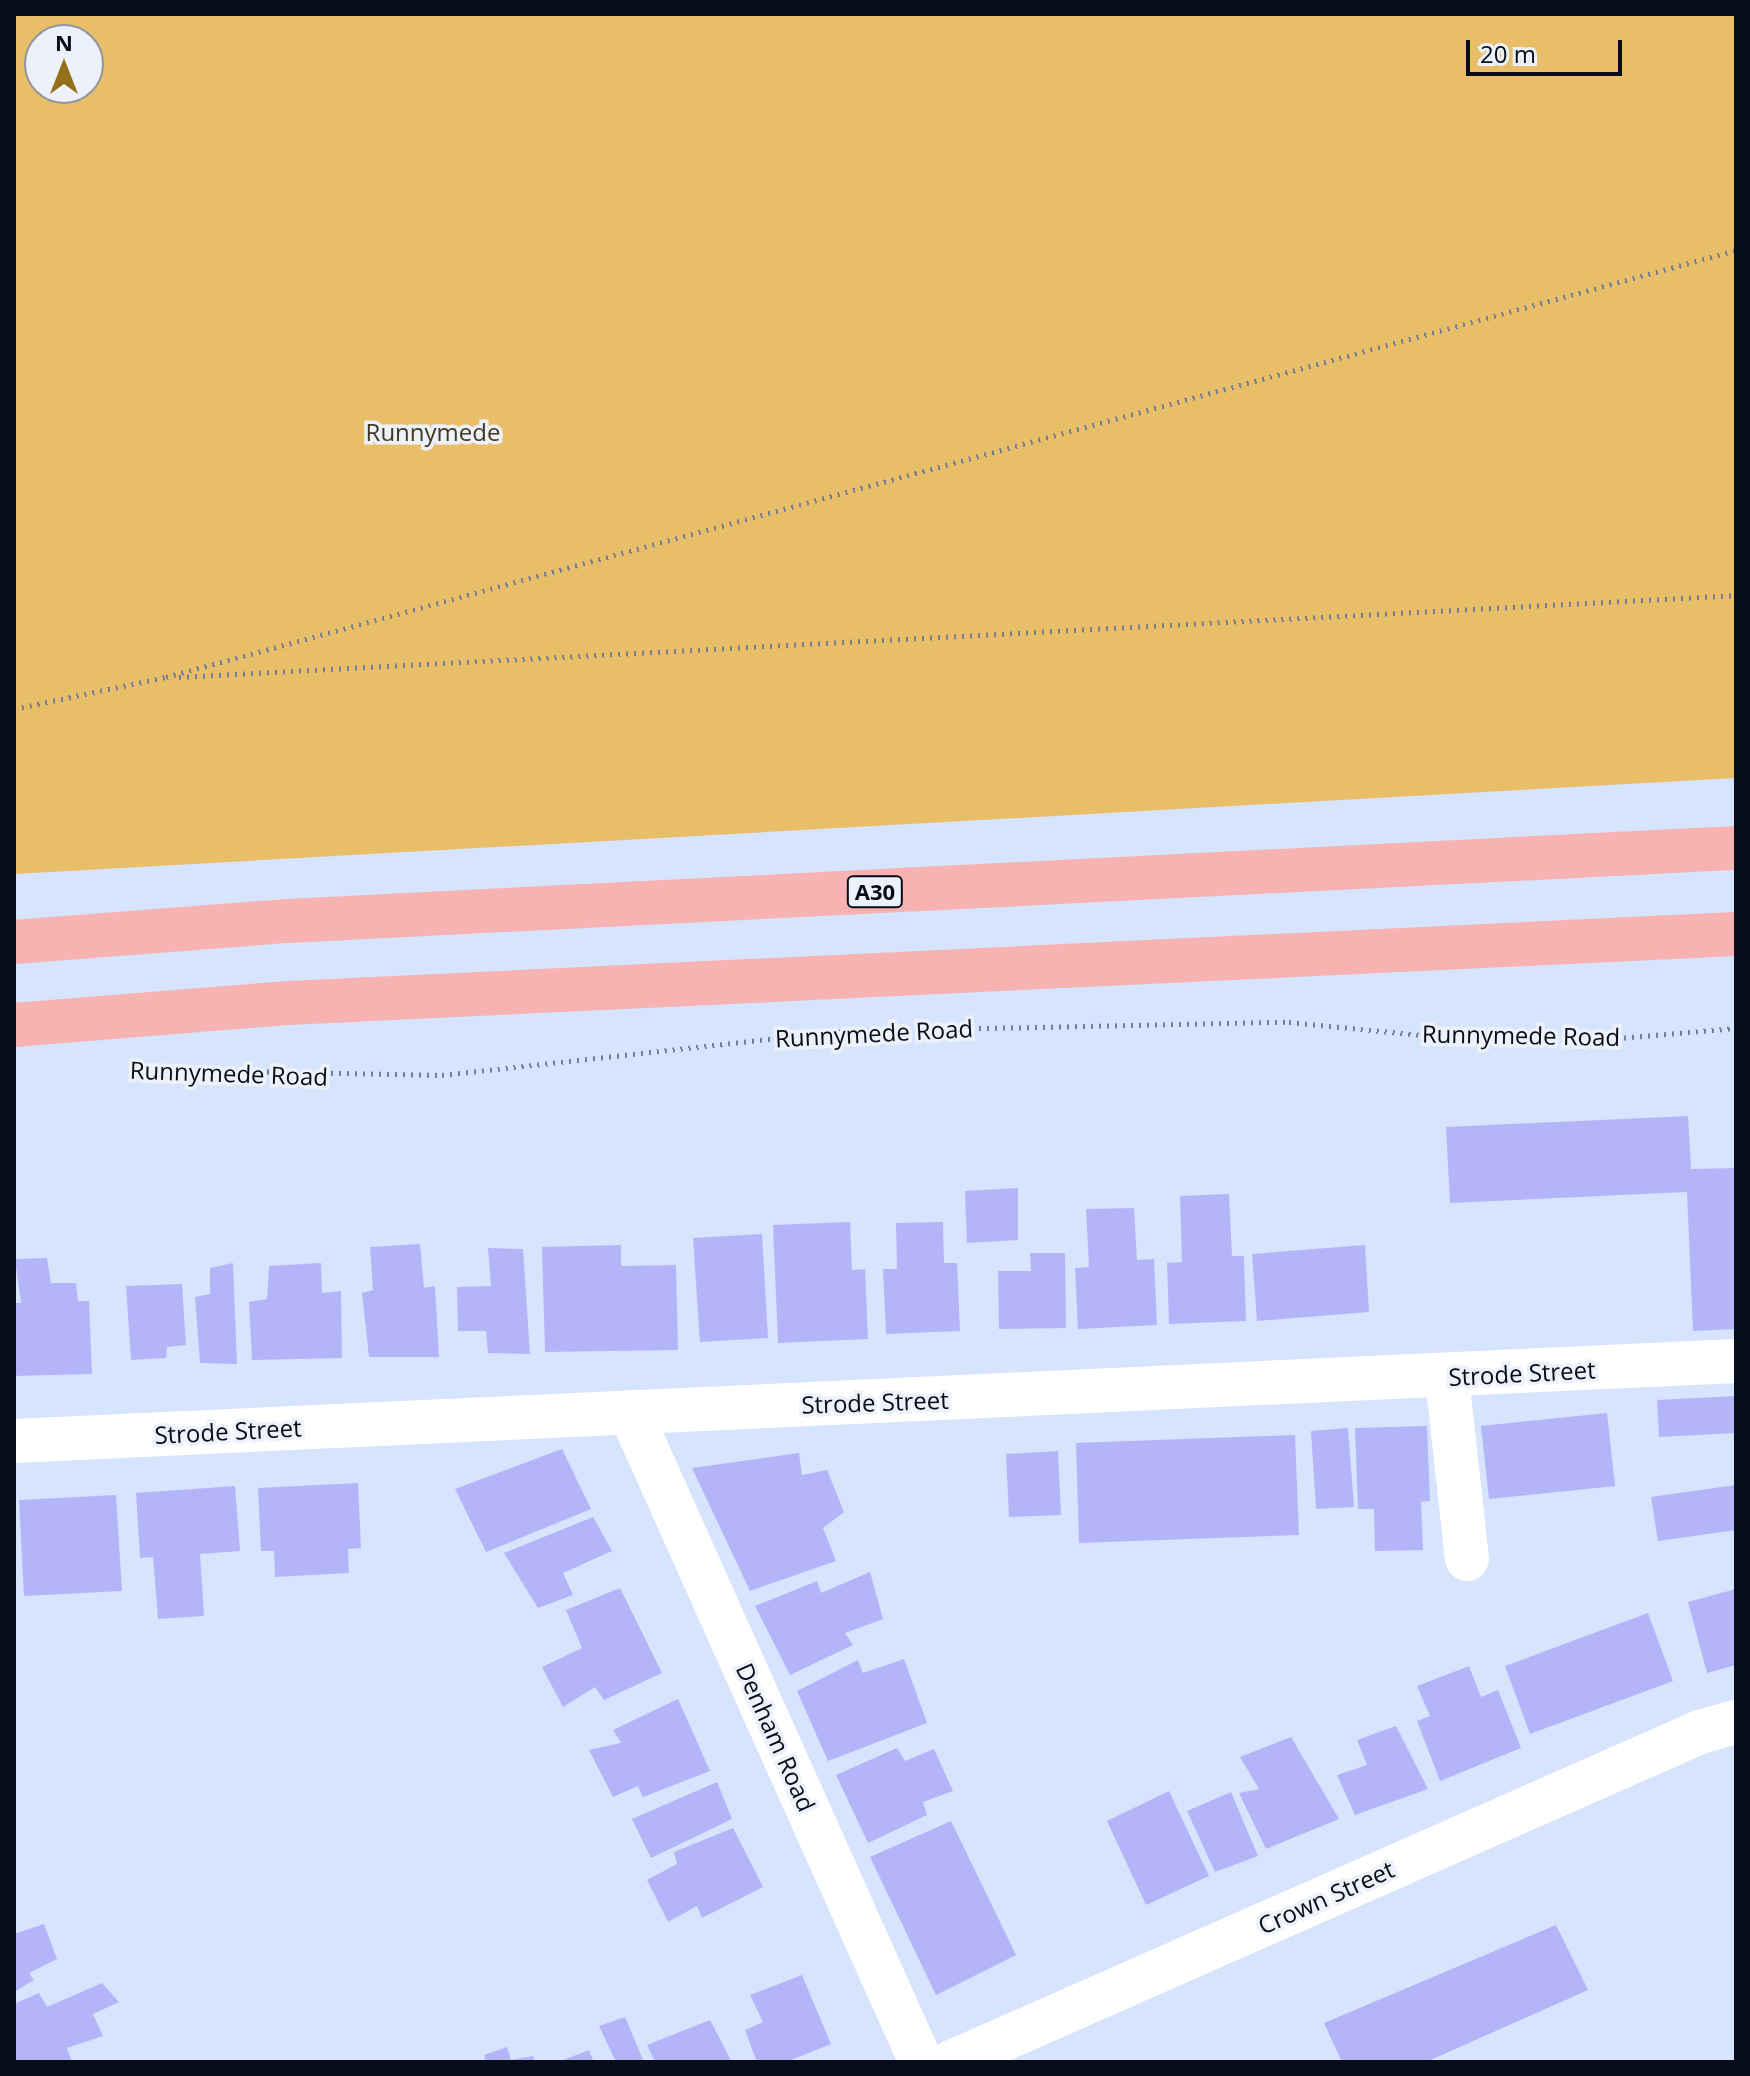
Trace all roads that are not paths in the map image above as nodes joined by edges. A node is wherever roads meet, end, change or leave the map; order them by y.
1 (1736, 848) edge
2 (1736, 934) edge
3 (14, 942) edge
4 (14, 1025) edge
5 (1736, 1361) edge
6 (1447, 1378) junction
7 (630, 1412) junction
8 (14, 1441) edge
9 (1467, 1559) dead end
10 (1718, 1727) edge
11 (921, 2062) edge
12 (952, 2062) edge

1 - 3 main road, A30
2 - 4 main road
5 - 6 street, Strode Street
6 - 7 street, Strode Street
6 - 9 street
7 - 8 street, Strode Street
7 - 11 street, Denham Road
10 - 12 street, Crown Street

